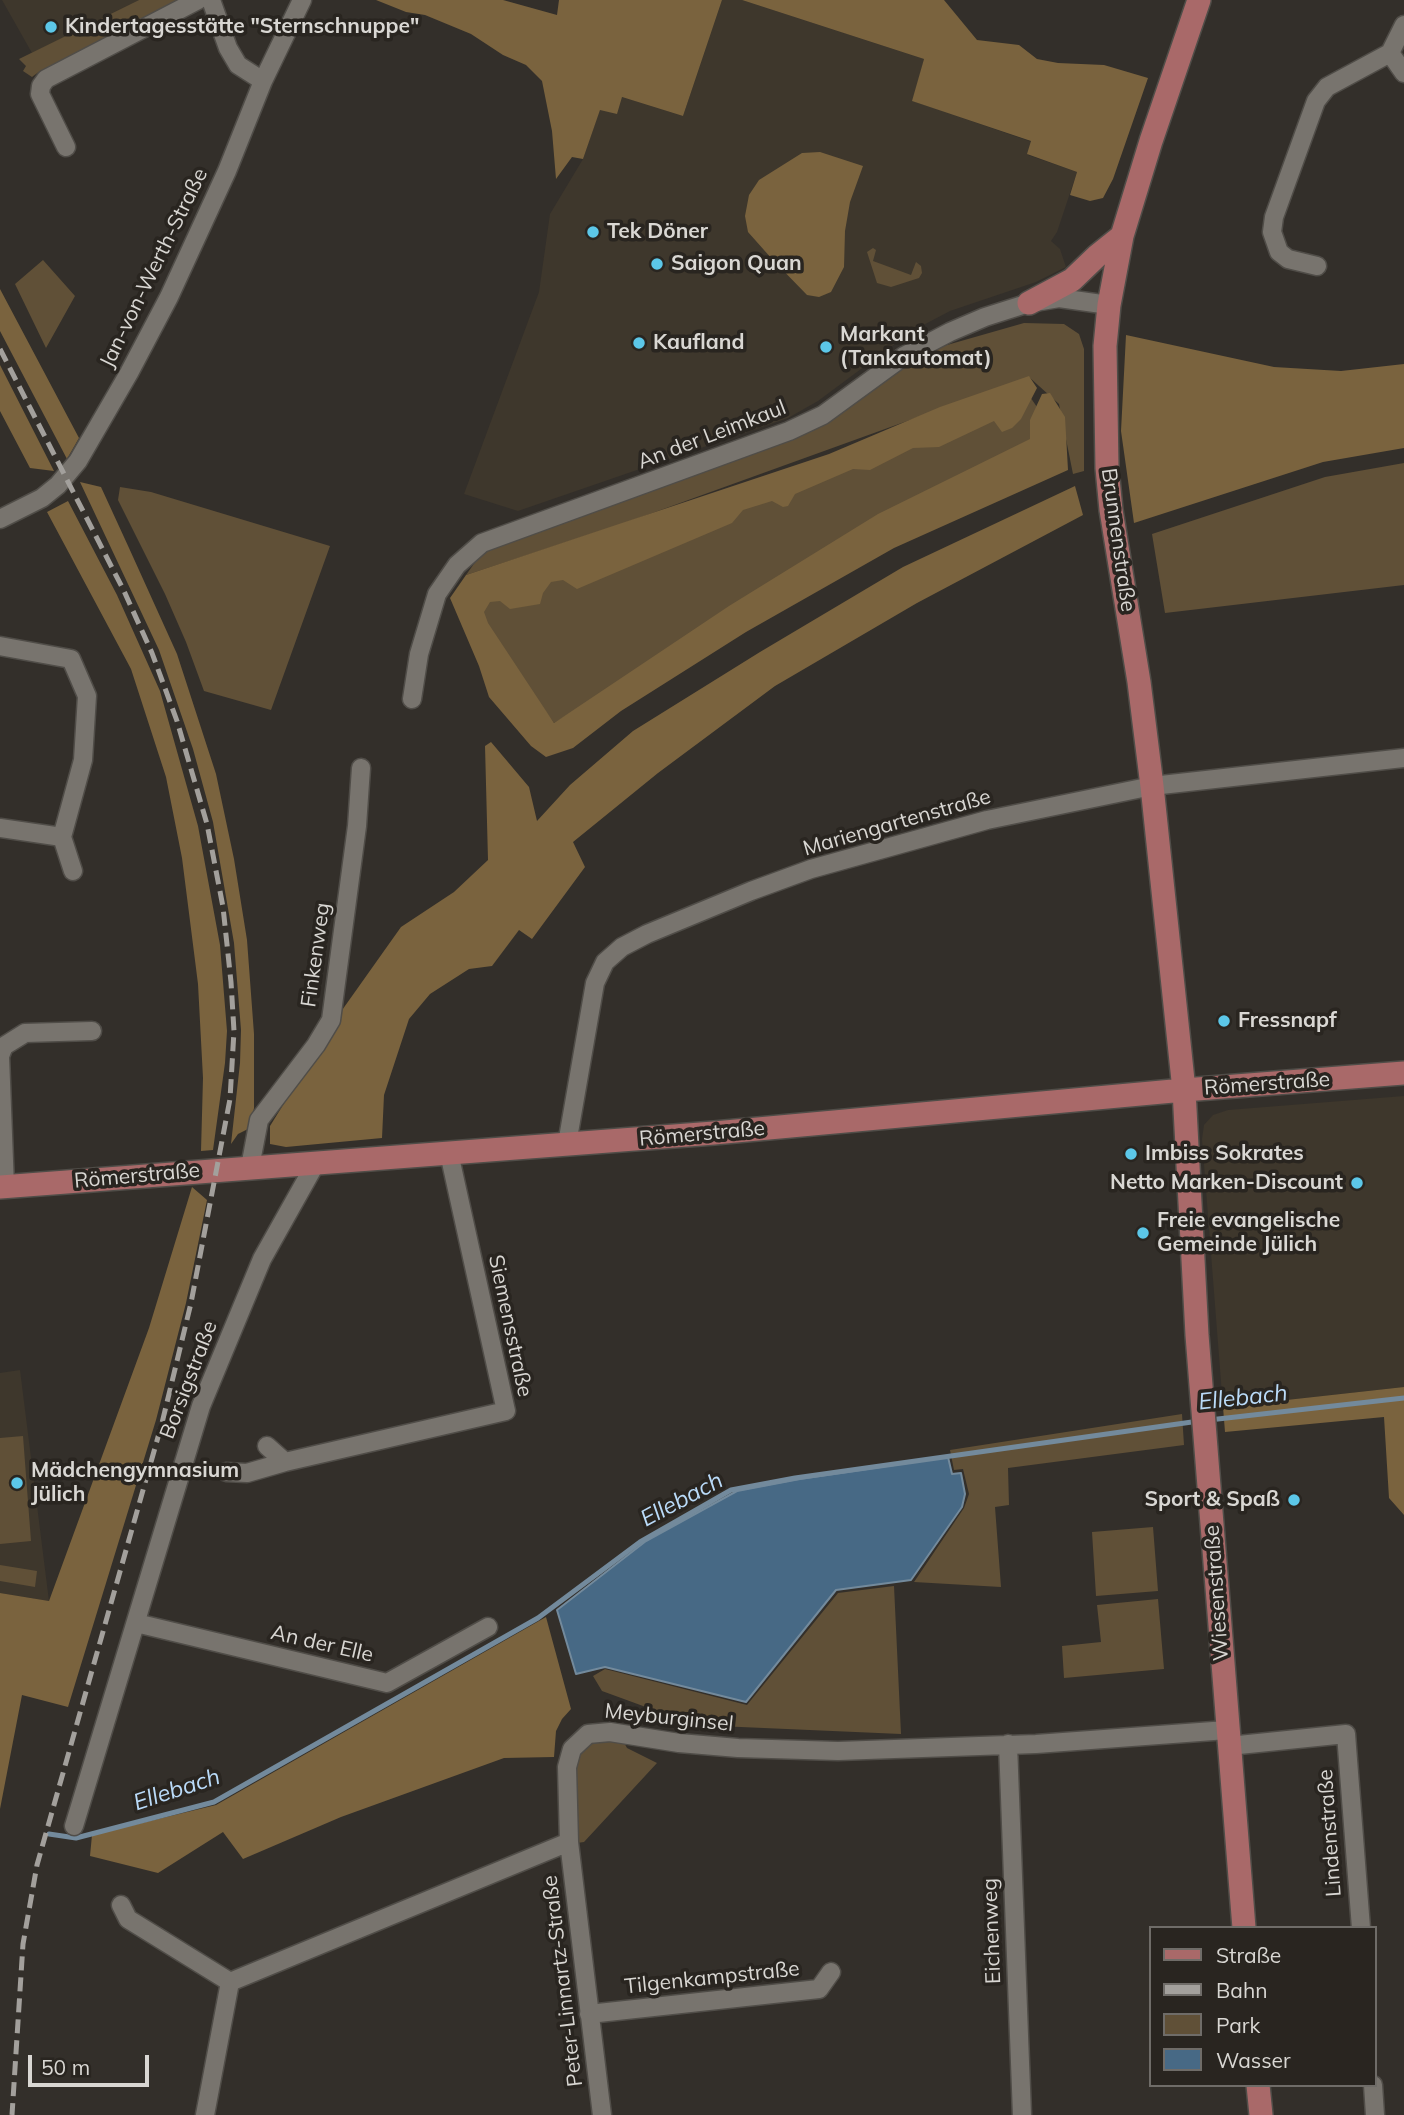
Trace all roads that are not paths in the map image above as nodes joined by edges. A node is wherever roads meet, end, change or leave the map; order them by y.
1 (198, 0) edge
2 (211, 0) edge
3 (302, 0) edge
4 (1199, 0) edge
5 (1404, 25) edge
6 (1390, 53) junction
7 (1404, 73) edge
8 (263, 81) junction
9 (66, 148) dead end
10 (1122, 236) junction
11 (1317, 266) dead end
12 (1030, 303) junction
13 (1109, 305) junction
14 (0, 519) edge
15 (0, 646) edge
16 (412, 699) dead end
17 (1404, 758) edge
18 (361, 768) dead end
19 (1152, 786) junction
20 (0, 828) edge
21 (62, 836) junction
22 (73, 871) dead end
23 (92, 1031) dead end
24 (1404, 1073) edge
25 (1184, 1090) junction
26 (567, 1144) junction
27 (449, 1153) junction
28 (317, 1161) junction
29 (250, 1167) junction
30 (2, 1187) edge
31 (267, 1447) dead end
32 (285, 1462) junction
33 (226, 1472) dead end
34 (135, 1623) junction
35 (488, 1627) dead end
36 (111, 1709) junction
37 (119, 1726) dead end
38 (1346, 1734) joint
39 (1228, 1738) junction
40 (1008, 1744) junction
41 (74, 1826) dead end
42 (569, 1842) junction
43 (121, 1906) dead end
44 (1244, 1926) edge
45 (1361, 1926) edge
46 (831, 1972) dead end
47 (230, 1982) junction
48 (589, 2014) junction
49 (1258, 2087) edge
50 (1373, 2087) edge
51 (205, 2115) edge
52 (602, 2115) edge
53 (1022, 2115) edge
54 (1261, 2115) edge
55 (1375, 2115) edge

1 - 9 street
2 - 8 street
3 - 8 street, Jan-von-Werth-Straße
4 - 10 main road, Brunnenstraße
5 - 6 street
6 - 7 street
6 - 11 street
8 - 14 street, Jan-von-Werth-Straße
10 - 12 main road
10 - 13 main road, Brunnenstraße
12 - 13 street, An der Leimkaul
12 - 16 street, An der Leimkaul
13 - 19 main road, Brunnenstraße
15 - 21 street
17 - 19 street, Mariengartenstraße
18 - 29 street, Finkenweg
19 - 25 main road, Brunnenstraße
19 - 26 street, Mariengartenstraße
20 - 21 street
21 - 22 street
23 - 30 street
24 - 25 main road, Römerstraße
25 - 26 main road, Römerstraße
25 - 39 main road, Wiesenstraße
26 - 27 main road, Römerstraße
27 - 28 main road, Römerstraße
27 - 32 street, Siemensstraße
28 - 29 main road, Römerstraße
28 - 34 street, Borsigstraße
29 - 30 main road, Römerstraße
31 - 32 street
32 - 33 street, Siemensstraße
34 - 35 street, An der Elle
34 - 36 street, Borsigstraße
36 - 37 street
36 - 41 street, Borsigstraße
38 - 39 street, Meyburginsel
38 - 45 street, Lindenstraße
39 - 40 street, Meyburginsel
39 - 44 main road, Wiesenstraße
40 - 42 street, Meyburginsel
40 - 53 street, Eichenweg
42 - 47 street
42 - 48 street, Peter-Linnartz-Straße
43 - 47 street
46 - 48 street, Tilgenkampstraße
47 - 51 street
48 - 52 street, Peter-Linnartz-Straße
49 - 54 main road
50 - 55 street

